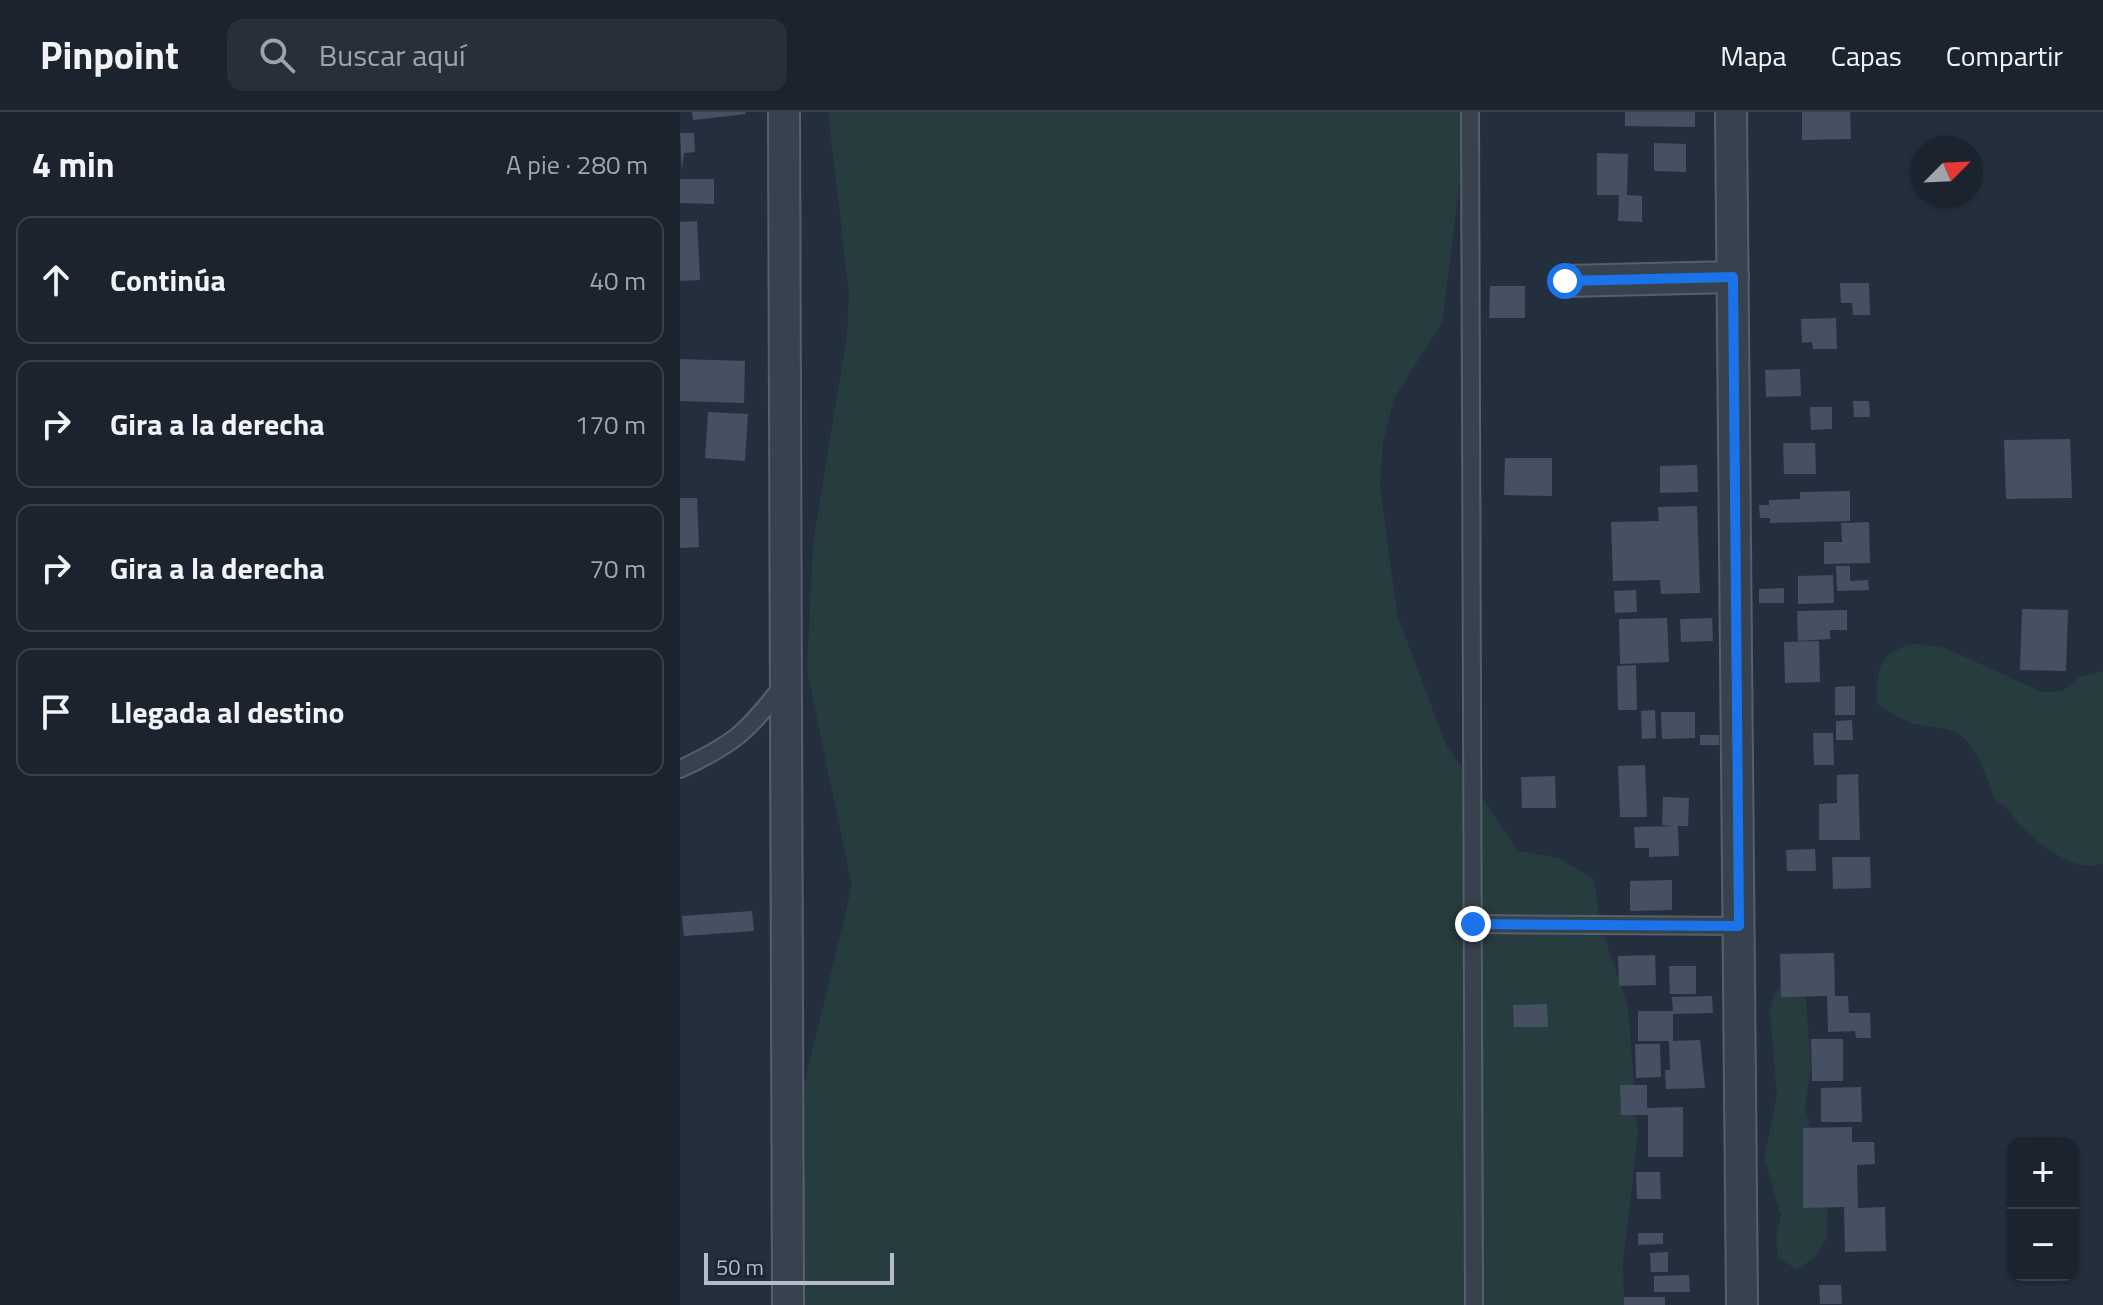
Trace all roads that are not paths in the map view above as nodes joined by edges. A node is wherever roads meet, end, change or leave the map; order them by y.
1 (784, 112) edge
2 (1470, 112) edge
3 (1731, 112) edge
4 (1733, 277) junction
5 (1565, 281) dead end
6 (785, 682) junction
7 (680, 769) edge
8 (1473, 924) junction
9 (1739, 926) junction
10 (788, 1305) edge
11 (1474, 1305) edge
12 (1742, 1305) edge

1 - 6 street
2 - 8 lane
3 - 4 street
4 - 5 street
4 - 9 street
6 - 7 lane
6 - 10 street
8 - 9 lane
8 - 11 lane
9 - 12 street

